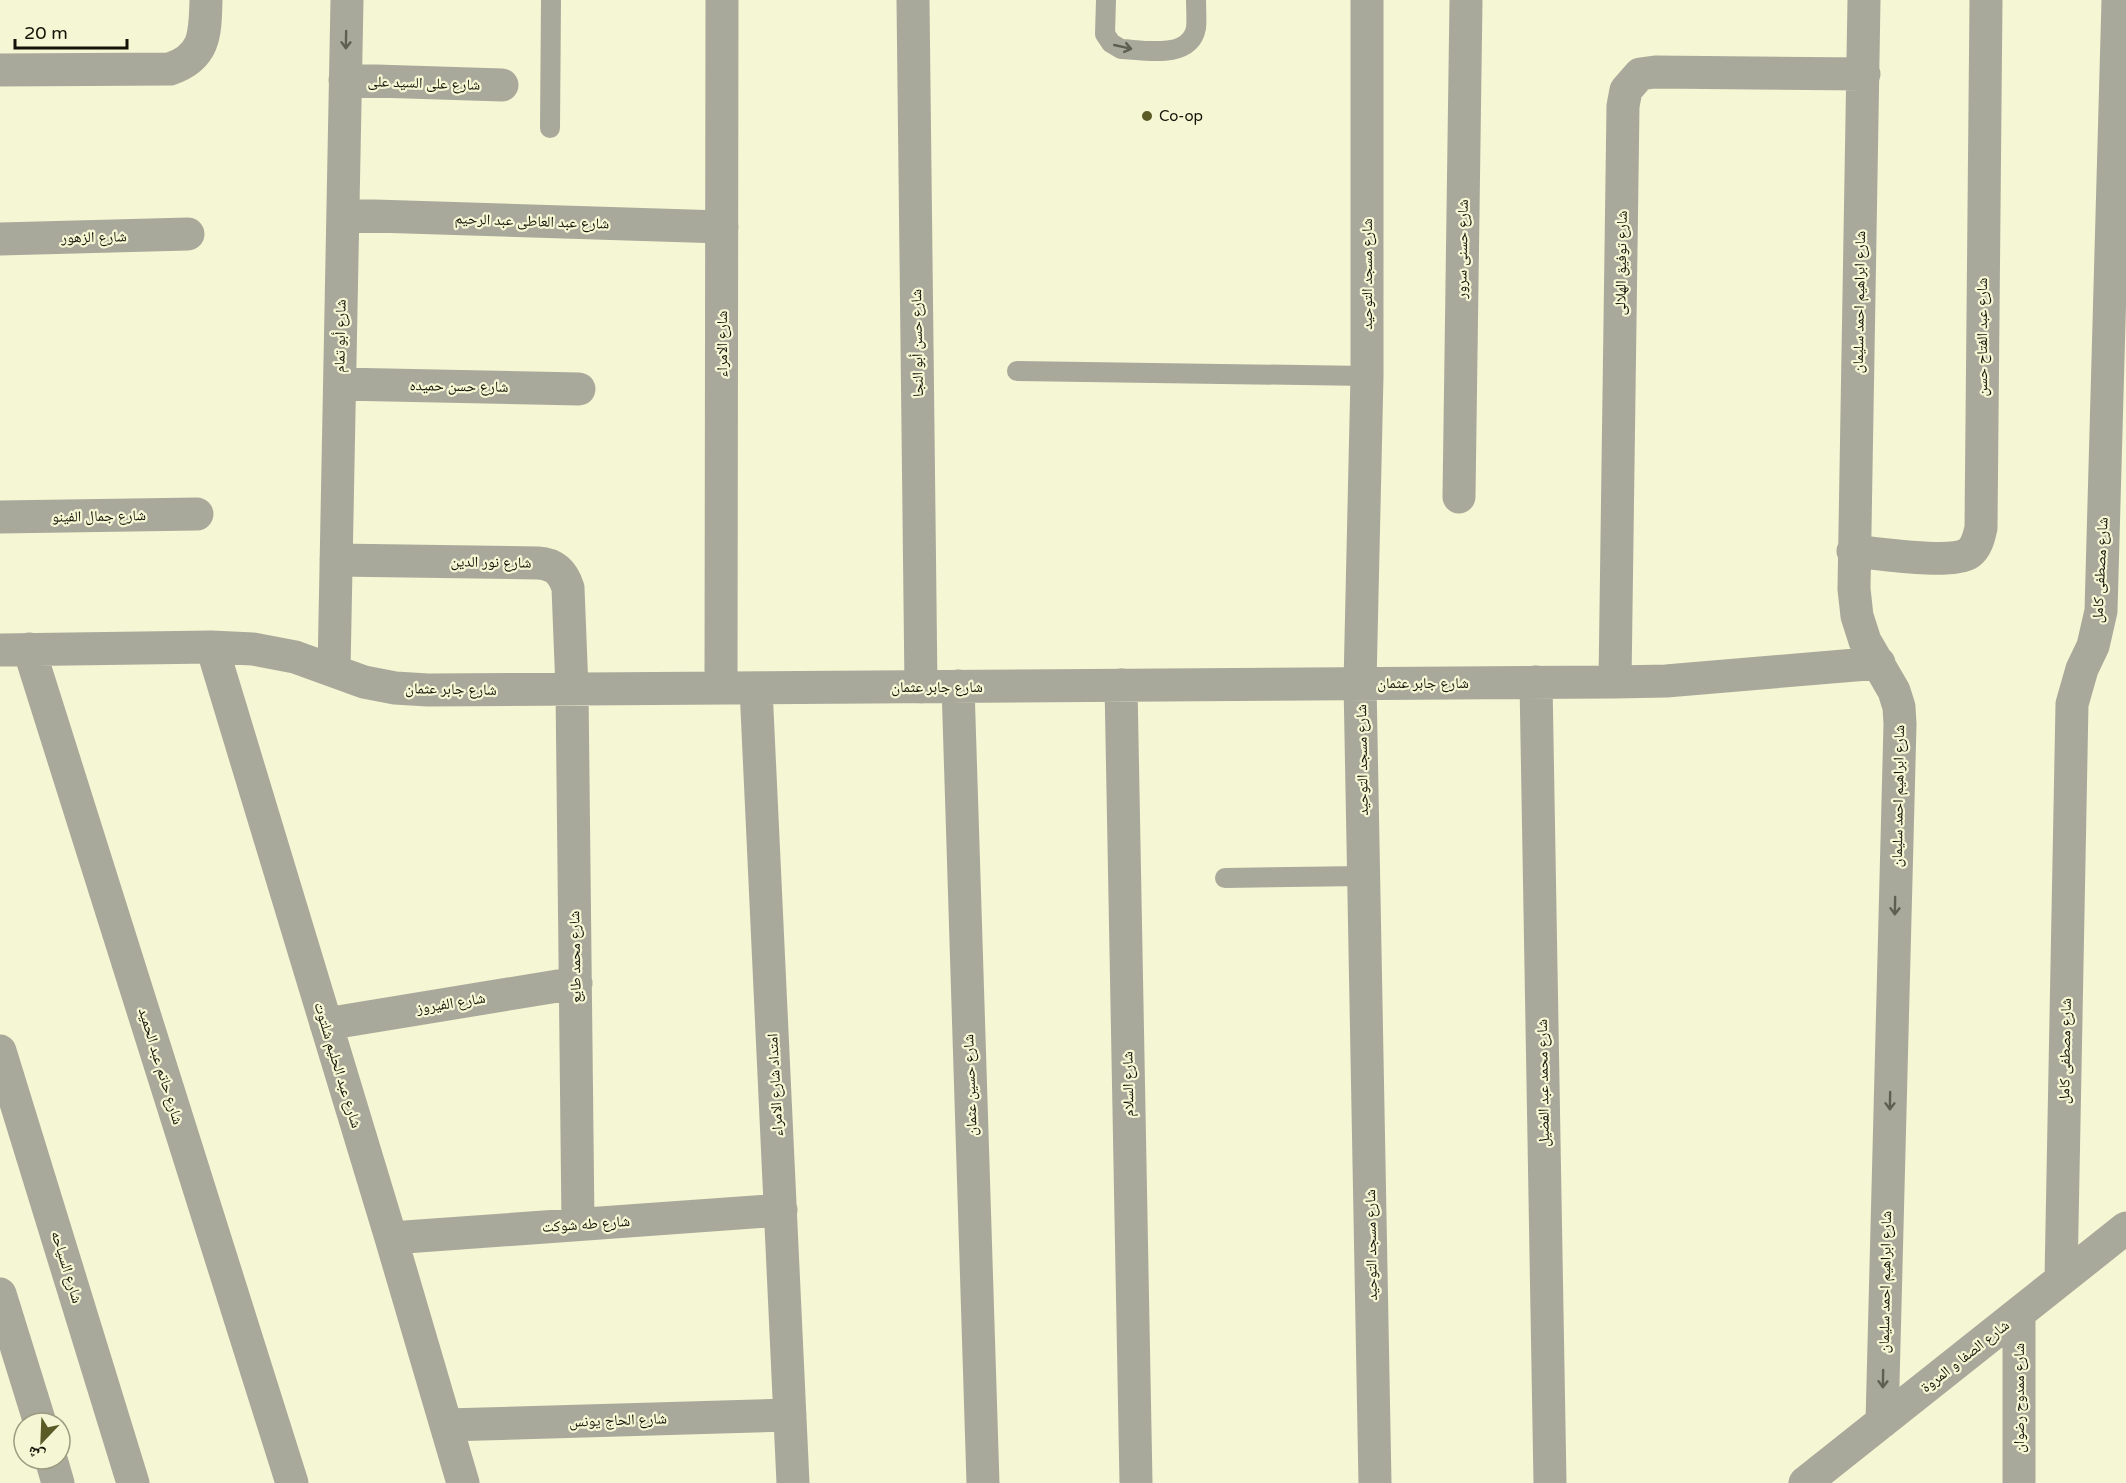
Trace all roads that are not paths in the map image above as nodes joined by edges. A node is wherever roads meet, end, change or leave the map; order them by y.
1 (206, 0) edge
2 (346, 0) edge
3 (552, 0) edge
4 (722, 0) edge
5 (914, 0) edge
6 (1106, 0) edge
7 (1196, 0) edge
8 (1367, 0) edge
9 (1466, 0) edge
10 (1864, 0) edge
11 (1986, 0) edge
12 (2118, 0) edge
13 (0, 70) edge
14 (1864, 74) junction
15 (345, 80) junction
16 (502, 85) dead end
17 (549, 128) dead end
18 (343, 215) junction
19 (722, 227) junction
20 (188, 234) dead end
21 (0, 239) edge
22 (1017, 371) dead end
23 (1367, 376) junction
24 (340, 384) junction
25 (579, 389) dead end
26 (1459, 497) dead end
27 (197, 514) dead end
28 (0, 517) edge
29 (1853, 551) junction
30 (336, 560) junction
31 (212, 647) junction
32 (15, 650) edge
33 (1879, 663) junction
34 (334, 672) junction
35 (1536, 682) junction
36 (1616, 682) junction
37 (1360, 683) junction
38 (1121, 685) junction
39 (958, 686) junction
40 (921, 687) junction
41 (721, 688) junction
42 (756, 688) junction
43 (572, 689) junction
44 (1364, 876) junction
45 (1225, 878) dead end
46 (576, 983) junction
47 (326, 1024) junction
48 (0, 1051) edge
49 (781, 1210) junction
50 (579, 1224) junction
51 (2126, 1228) edge
52 (391, 1238) junction
53 (2061, 1279) junction
54 (0, 1294) edge
55 (2019, 1313) junction
56 (36, 1411) edge
57 (790, 1415) junction
58 (1882, 1422) junction
59 (446, 1425) junction
60 (133, 1483) edge
61 (292, 1483) edge
62 (463, 1483) edge
63 (794, 1483) edge
64 (983, 1483) edge
65 (1136, 1483) edge
66 (1375, 1483) edge
67 (1550, 1483) edge
68 (1805, 1483) edge
69 (2019, 1483) edge

1 - 13 street
2 -> 15 street, شارع أبو تمام
3 - 17 lane
4 - 19 street, شارع الامراء
5 - 40 street, شارع حسن أبو النجا
6 -> 7 lane
8 - 23 street, شارع مسجد التوحيد
9 - 26 street, شارع حسنى سرور
10 - 14 street, شارع ابراهيم احمد سليمان
11 - 29 street, شارع عبد الفتاح حسن
12 - 53 street, شارع مصطفى كامل
14 - 29 street, شارع ابراهيم احمد سليمان
14 - 36 street, شارع توفيق الهلالى
15 - 16 street, شارع على السيد على
15 - 18 street, شارع أبو تمام
18 - 19 street, شارع عبد العاطى عبد الرحيم
18 - 24 street, شارع أبو تمام
19 - 41 street, شارع الامراء
20 - 21 street, شارع الزهور
22 - 23 lane
23 - 37 street, شارع مسجد التوحيد
24 - 25 street, شارع حسن حميده
24 - 30 street, شارع أبو تمام
27 - 28 street, شارع جمال الفينو
29 - 33 street, شارع ابراهيم احمد سليمان
30 - 34 street, شارع أبو تمام
30 - 43 street, شارع نور الدين
31 - 32 street, شارع جابر عثمان
31 - 34 street, شارع جابر عثمان
31 - 47 street, شارع عبد الحليم شلتوت
32 - 61 street, شارع حاتم عبد الحميد
33 - 36 street, شارع جابر عثمان
33 -> 58 street, شارع ابراهيم احمد سليمان
34 - 43 street, شارع جابر عثمان
35 - 36 street, شارع جابر عثمان
35 - 37 street, شارع جابر عثمان
35 - 67 street, شارع محمد عبد الفضيل
37 - 38 street, شارع جابر عثمان
37 - 44 street, شارع مسجد التوحيد
38 - 39 street, شارع جابر عثمان
38 - 65 street, شارع السلام
39 - 40 street, شارع جابر عثمان
39 - 64 street, شارع حسين عثمان
40 - 42 street, شارع جابر عثمان
41 - 42 street, شارع جابر عثمان
41 - 43 street, شارع جابر عثمان
42 - 49 street, امتداد شارع الامراء
43 - 46 street, شارع محمد طايع
44 - 45 lane
44 - 66 street, شارع مسجد التوحيد
46 - 47 street, شارع الفيروز
46 - 50 street, شارع محمد طايع
47 - 52 street, شارع عبد الحليم شلتوت
48 - 60 street, شارع السياحه
49 - 50 street, شارع طه شوكت
49 - 57 street, امتداد شارع الامراء
50 - 52 street, شارع طه شوكت
51 - 53 street, شارع الصفا و المروة
52 - 59 street, شارع عبد الحليم شلتوت
53 - 55 street, شارع الصفا و المروة
54 - 56 street
55 - 58 street, شارع الصفا و المروة
55 - 69 street, شارع ممدوح رضوان
57 - 59 street, شارع الحاج يونس
57 - 63 street, امتداد شارع الامراء
58 - 68 street, شارع الصفا و المروة
59 - 62 street, شارع عبد الحليم شلتوت

